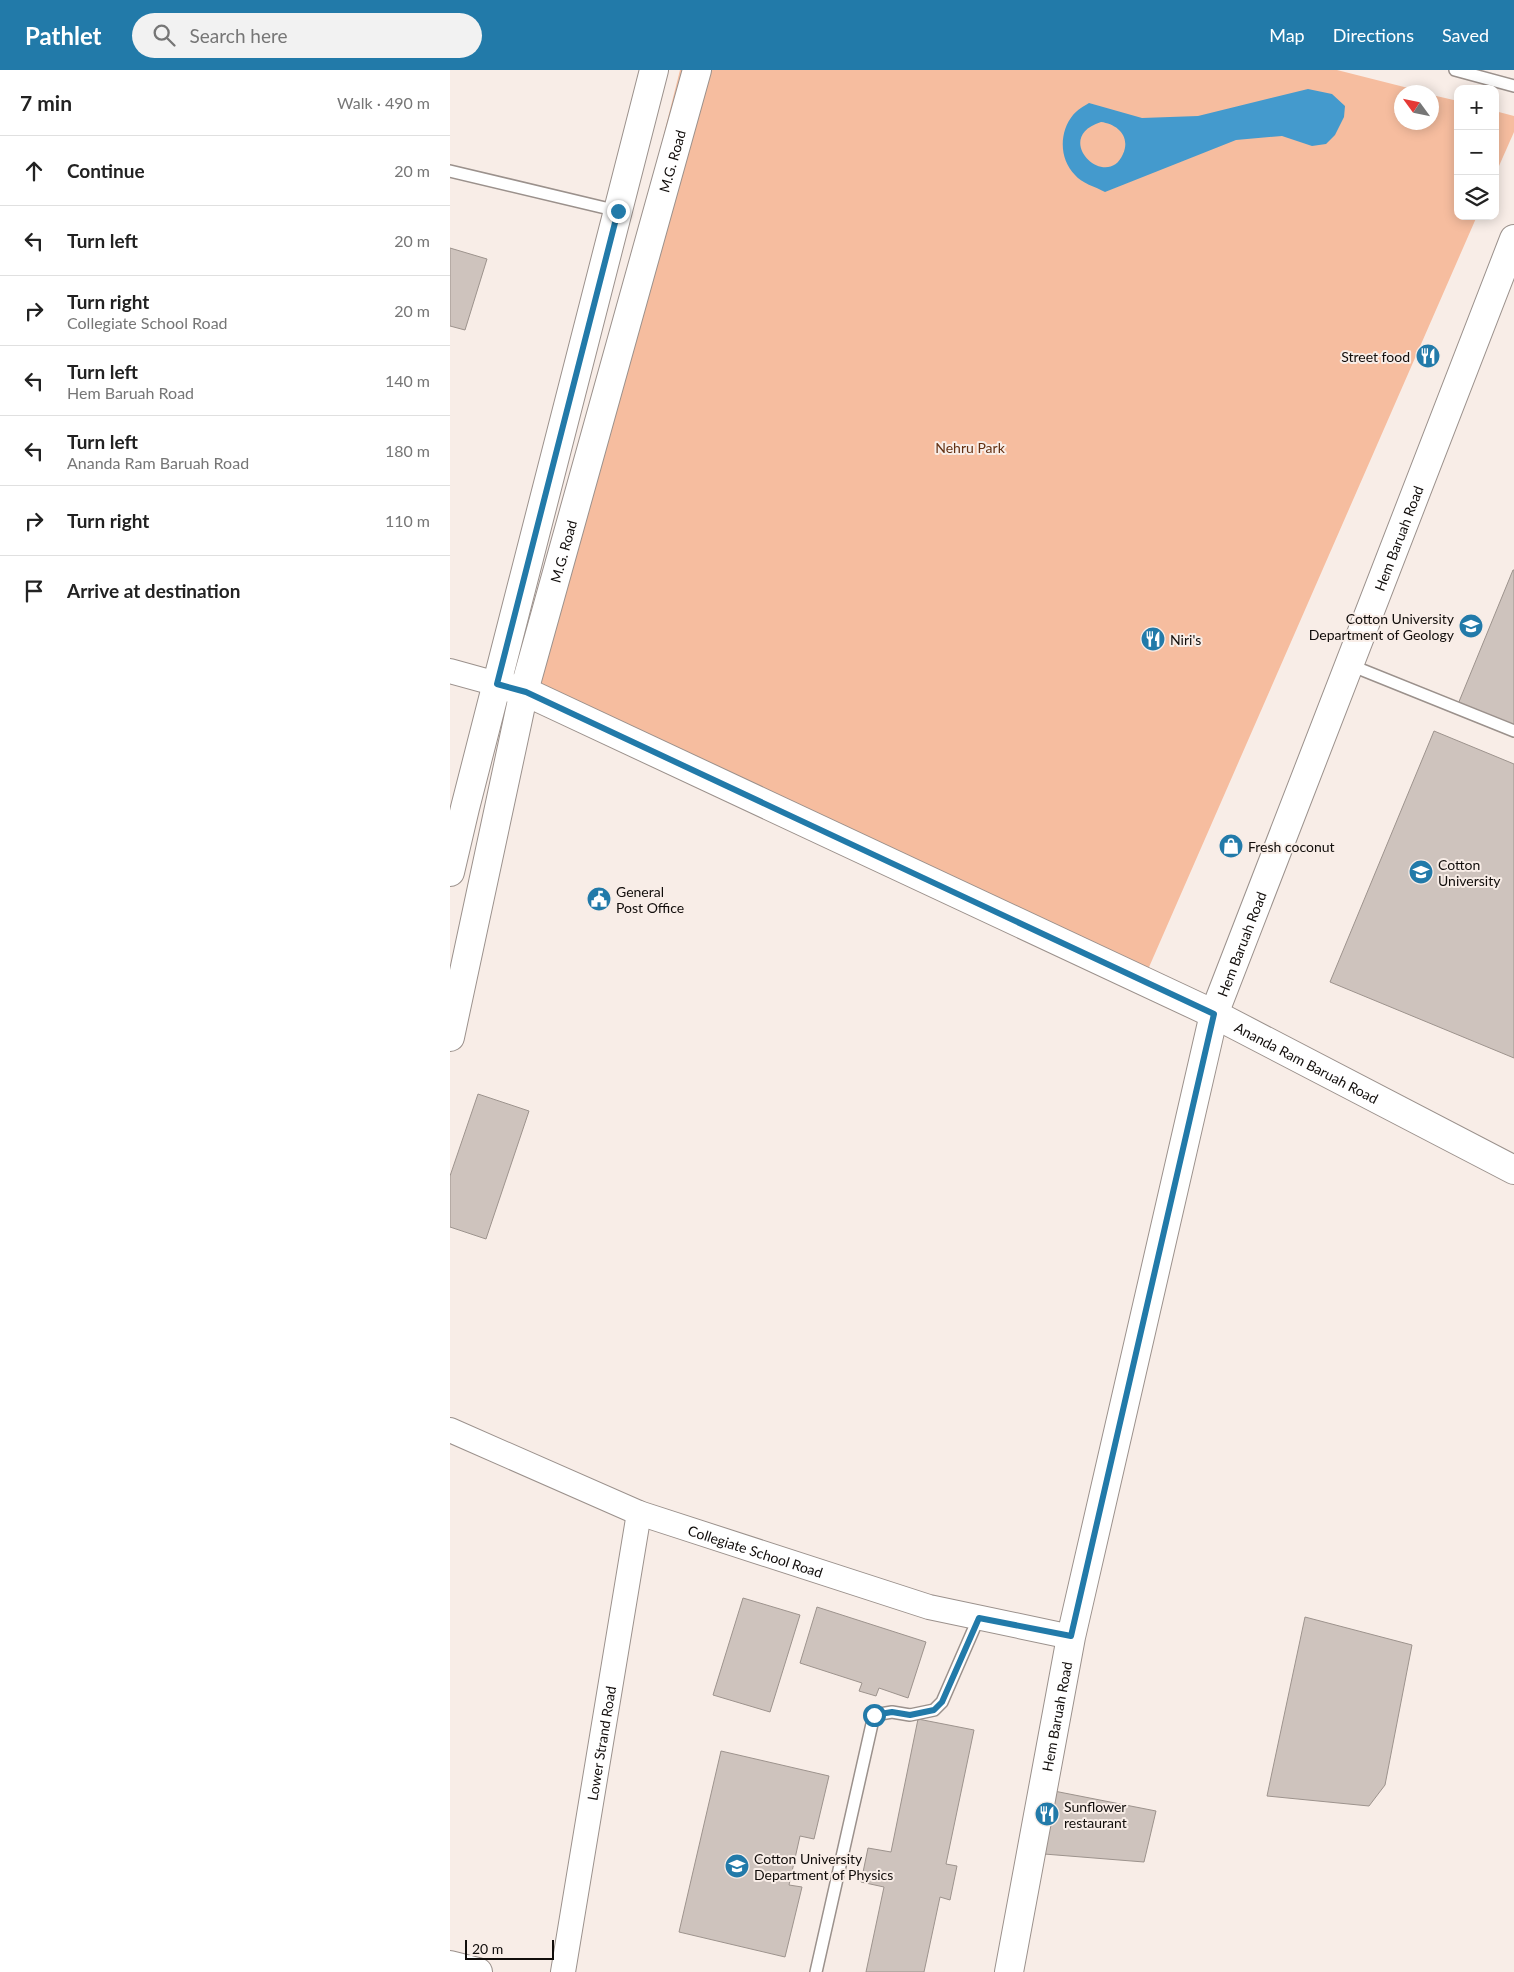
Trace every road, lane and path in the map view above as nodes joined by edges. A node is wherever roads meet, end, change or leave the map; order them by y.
1 (654, 70) edge
2 (697, 70) edge
3 (1456, 70) edge
4 (1514, 86) edge
5 (450, 171) edge
6 (618, 211) junction
7 (1514, 239) edge
8 (1350, 664) junction
9 (450, 671) edge
10 (497, 684) junction
11 (524, 691) junction
12 (1514, 731) edge
13 (450, 872) edge
14 (1214, 1014) junction
15 (450, 1037) edge
16 (1514, 1170) edge
17 (450, 1430) edge
18 (639, 1513) junction
19 (979, 1618) junction
20 (1071, 1636) junction
21 (450, 1965) edge
22 (478, 1972) edge
23 (563, 1972) edge
24 (816, 1972) edge
25 (1009, 1972) edge

1 - 6 street
2 - 11 street, M.G. Road
3 - 4 lane
5 - 6 lane
6 - 10 street
7 - 8 street, Hem Baruah Road
8 - 12 lane
8 - 14 street, Hem Baruah Road
9 - 10 street
10 - 11 street, Ananda Ram Baruah Road
10 - 13 street
11 - 14 street, Ananda Ram Baruah Road
11 - 15 street, M.G. Road
14 - 16 street, Ananda Ram Baruah Road
14 - 20 street, Hem Baruah Road
17 - 18 street, Collegiate School Road
18 - 19 street, Collegiate School Road
18 - 23 street, Lower Strand Road
19 - 20 street, Collegiate School Road
19 - 24 lane
20 - 25 street, Hem Baruah Road
21 - 22 street

